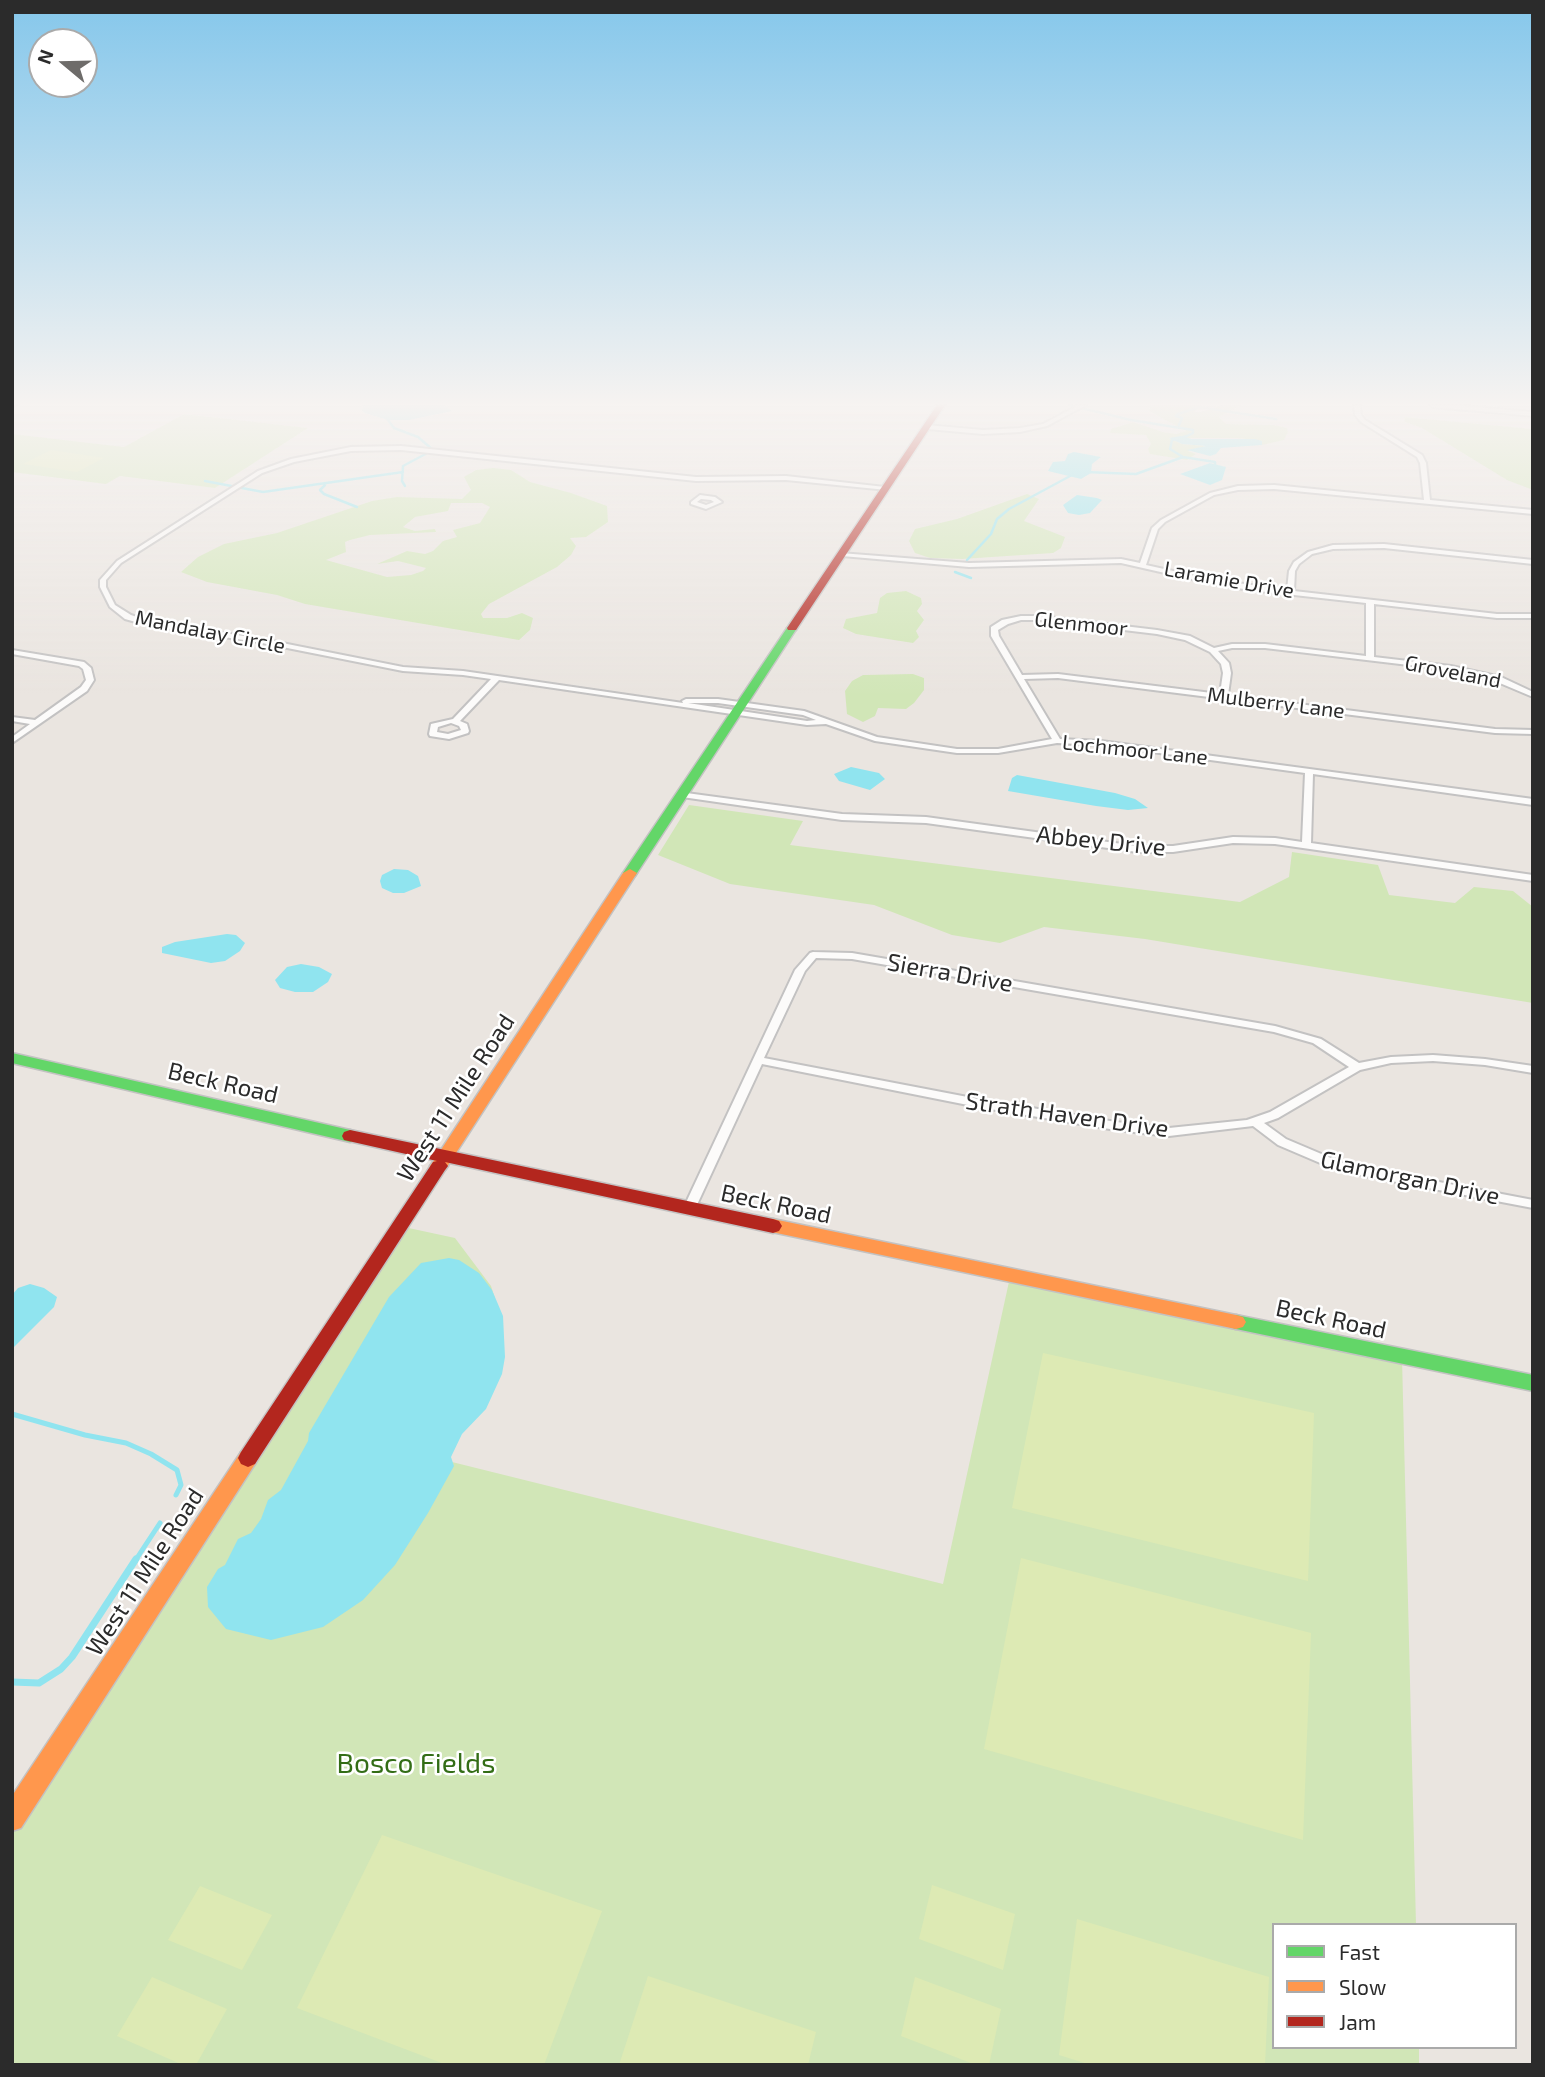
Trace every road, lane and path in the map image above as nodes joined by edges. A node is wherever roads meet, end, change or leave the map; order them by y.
1 (211, 502) edge
2 (876, 502) edge
3 (1202, 502) edge
4 (1427, 502) edge
5 (1533, 512) edge
6 (842, 554) junction
7 (1533, 562) edge
8 (1143, 564) junction
9 (1290, 592) junction
10 (1370, 601) junction
11 (1533, 616) edge
12 (1213, 650) junction
13 (12, 652) edge
14 (1370, 658) junction
15 (1020, 677) junction
16 (497, 678) junction
17 (1533, 695) edge
18 (1224, 696) junction
19 (739, 709) junction
20 (12, 719) edge
21 (456, 721) dead end
22 (37, 723) junction
23 (1533, 732) edge
24 (12, 741) edge
25 (1056, 741) junction
26 (1309, 771) junction
27 (682, 793) junction
28 (1533, 802) edge
29 (1306, 845) junction
30 (1518, 877) junction
31 (1533, 878) edge
32 (1533, 888) edge
33 (12, 1058) edge
34 (757, 1060) junction
35 (1357, 1067) junction
36 (1533, 1070) edge
37 (1255, 1122) junction
38 (444, 1158) junction
39 (1533, 1204) edge
40 (689, 1209) junction
41 (1533, 1383) edge
42 (12, 1819) edge

1 - 16 street, Mandalay Circle
2 - 6 street, West 11 Mile Road
3 - 8 street
4 - 5 street
6 - 8 street, Laramie Drive
6 - 19 street, West 11 Mile Road
7 - 9 street
8 - 9 street, Laramie Drive
9 - 10 street, Laramie Drive
10 - 11 street, Laramie Drive
10 - 14 street
12 - 14 street, Glenmoor
12 - 15 street, Glenmoor
12 - 18 street
13 - 22 street
14 - 17 street, Groveland
15 - 18 street, Mulberry Lane
15 - 25 street, Glenmoor
16 - 19 street, Mandalay Circle
16 - 21 street
18 - 23 street, Mulberry Lane
19 - 25 street, Lochmoor Lane
19 - 27 street, West 11 Mile Road
20 - 22 street
22 - 24 street
25 - 26 street, Lochmoor Lane
26 - 28 street, Lochmoor Lane
26 - 29 street
27 - 29 street, Abbey Drive
27 - 38 street, West 11 Mile Road
29 - 30 street, Abbey Drive
30 - 31 street, Abbey Drive
30 - 32 street, Abbey Drive
33 - 38 street, Beck Road
34 - 35 street, Sierra Drive
34 - 37 street, Strath Haven Drive
34 - 40 street, Sierra Drive
35 - 36 street, Strath Haven Drive
35 - 37 street, Strath Haven Drive
37 - 39 street, Glamorgan Drive
38 - 40 street, Beck Road
38 - 42 street, West 11 Mile Road
40 - 41 street, Beck Road

